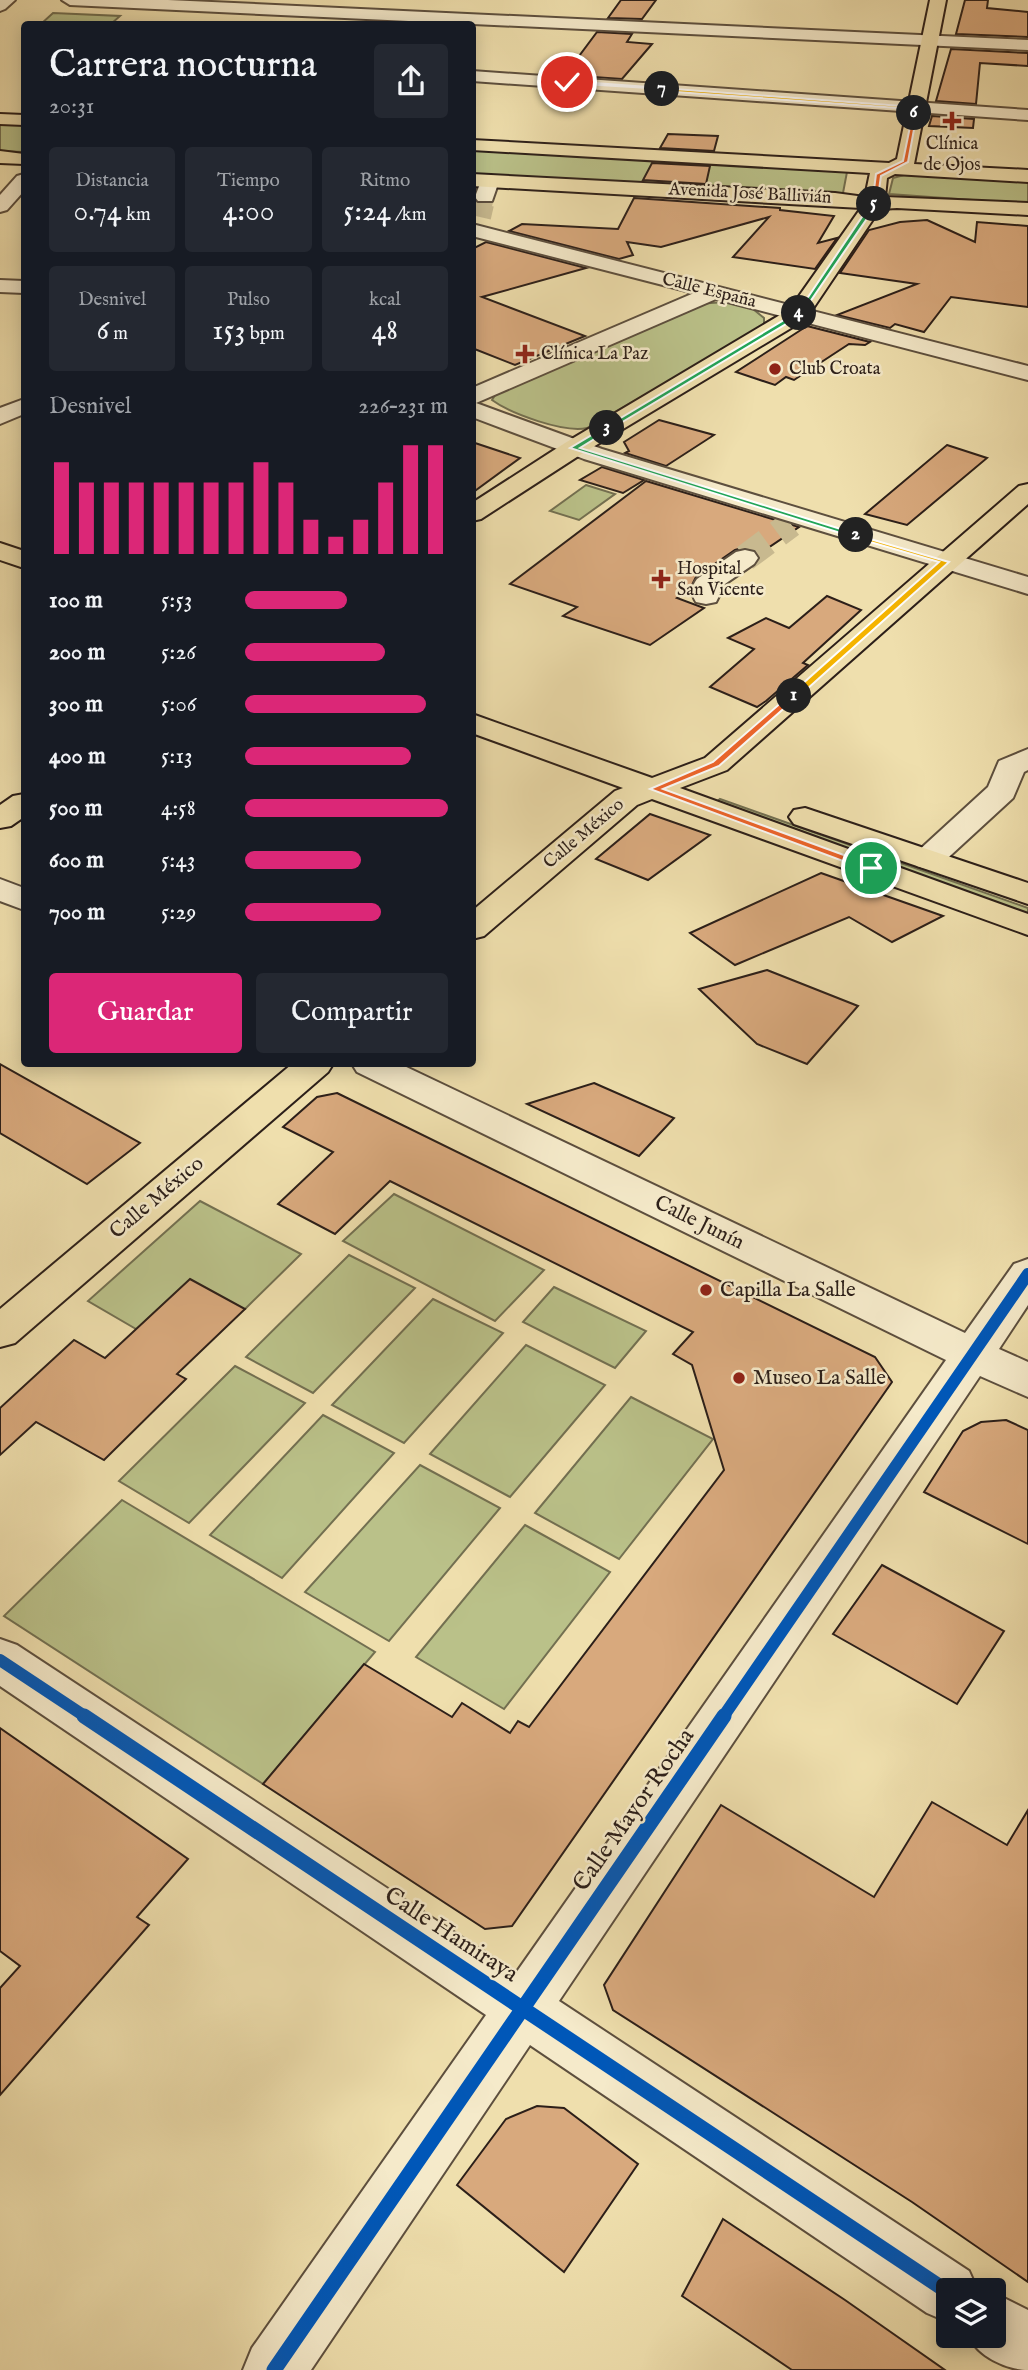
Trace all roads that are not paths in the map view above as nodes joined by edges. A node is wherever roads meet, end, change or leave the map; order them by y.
1 (7, 0) edge
2 (70, 0) edge
3 (397, 0) edge
4 (938, 0) edge
5 (0, 6) edge
6 (382, 19) edge
7 (455, 21) edge
8 (476, 22) edge
9 (674, 27) junction
10 (931, 41) junction
11 (667, 44) dead end
12 (1028, 45) edge
13 (476, 76) edge
14 (915, 108) junction
15 (1028, 115) edge
16 (0, 119) edge
17 (21, 120) edge
18 (476, 145) edge
19 (0, 158) edge
20 (21, 159) edge
21 (893, 168) junction
22 (1028, 176) edge
23 (21, 183) edge
24 (874, 204) junction
25 (0, 206) edge
26 (479, 206) edge
27 (1028, 209) edge
28 (0, 286) edge
29 (21, 287) edge
30 (713, 293) junction
31 (798, 314) junction
32 (1028, 373) edge
33 (476, 395) edge
34 (21, 407) edge
35 (476, 411) edge
36 (0, 417) edge
37 (574, 448) junction
38 (1028, 491) edge
39 (476, 511) edge
40 (0, 531) edge
41 (21, 539) edge
42 (0, 551) edge
43 (745, 558) tunnel mouth
44 (21, 559) edge
45 (945, 562) junction
46 (1028, 586) edge
47 (706, 596) dead end
48 (476, 702) edge
49 (476, 724) edge
50 (1028, 758) edge
51 (685, 776) junction
52 (654, 789) junction
53 (21, 805) edge
54 (0, 819) edge
55 (928, 859) junction
56 (0, 889) edge
57 (1028, 894) edge
58 (21, 899) edge
59 (1028, 925) edge
60 (476, 926) edge
61 (311, 1067) edge
62 (376, 1067) edge
63 (1028, 1274) edge
64 (0, 1332) edge
65 (973, 1355) junction
66 (1028, 1381) edge
67 (0, 1660) edge
68 (524, 2008) junction
69 (936, 2284) edge
70 (1006, 2331) edge
71 (1028, 2346) edge
72 (274, 2370) edge

1 - 5 street
2 - 6 street
3 - 6 street
4 - 10 main road
6 - 7 street
8 - 9 street
9 - 10 street
9 - 11 street
10 - 12 street
10 - 14 main road
13 - 14 street
14 - 15 street
14 - 21 main road
16 - 17 main road
18 - 21 main road, Avenida José Ballivián
19 - 20 main road
21 - 22 main road, Avenida José Ballivián
21 - 24 main road
23 - 25 street
24 - 26 main road, Avenida José Ballivián
24 - 27 main road, Avenida José Ballivián
24 - 31 main road
26 - 30 street, Calle España
28 - 29 street
30 - 31 street, Calle España
30 - 33 street
31 - 32 street, Calle España
31 - 37 main road
34 - 36 street
35 - 37 street
37 - 39 main road
37 - 45 street
38 - 45 main road, Calle México
40 - 41 main road
42 - 44 main road
43 - 47 street
45 - 46 street
45 - 51 main road, Calle México
48 - 51 main road
49 - 52 main road
50 - 55 street
51 - 52 main road, Calle México
51 - 55 main road
52 - 59 main road
52 - 60 main road, Calle México
53 - 54 main road
55 - 57 main road
56 - 58 street
61 - 64 main road, Calle México
62 - 65 street, Calle Junín
63 - 65 street, Calle Mayor Rocha
65 - 66 street, Calle Junín
65 - 68 street, Calle Mayor Rocha
67 - 68 street, Calle Hamiraya
68 - 69 street, Calle Hamiraya
68 - 72 street, Calle Mayor Rocha
70 - 71 street

